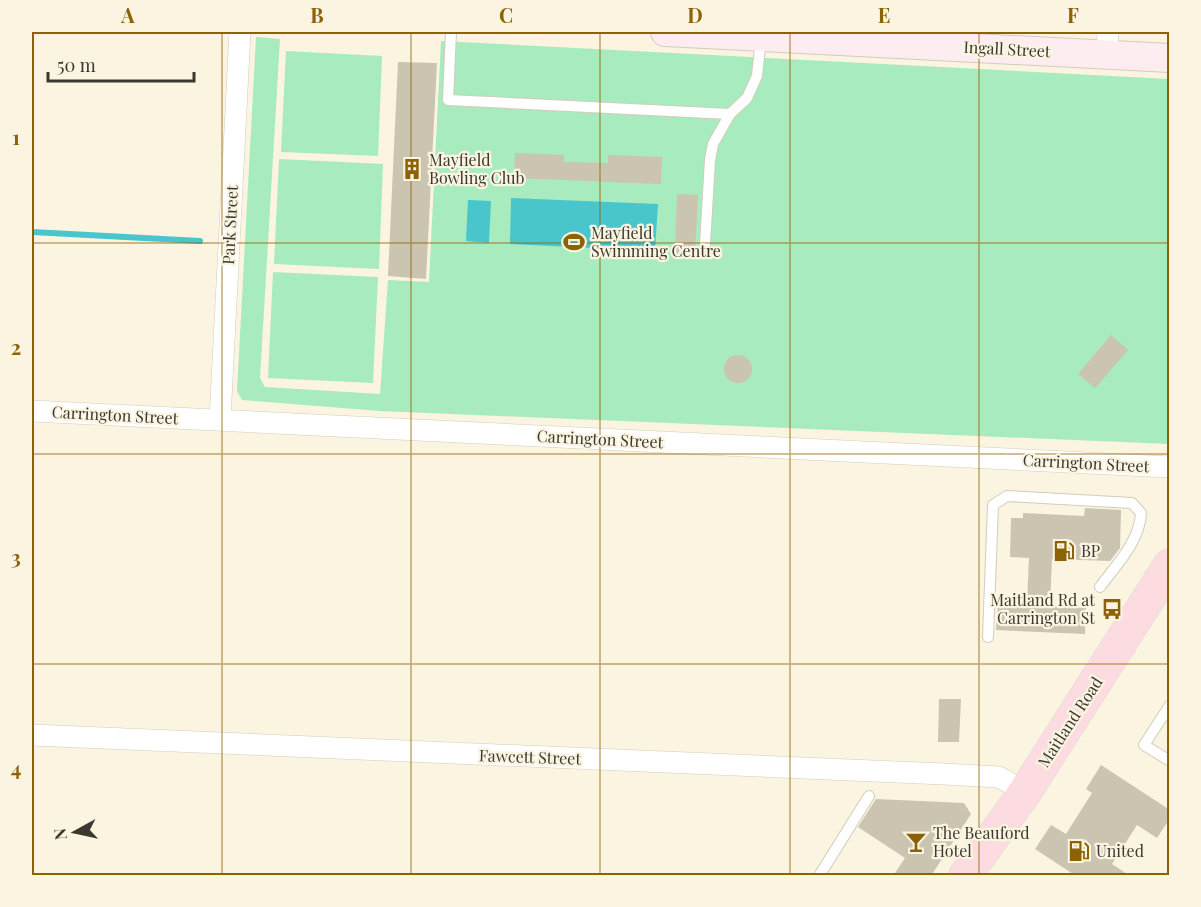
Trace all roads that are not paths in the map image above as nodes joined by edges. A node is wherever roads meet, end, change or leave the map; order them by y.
1 (240, 32) edge
2 (451, 32) edge
3 (665, 32) edge
4 (761, 37) junction
5 (1108, 43) edge
6 (1170, 58) edge
7 (730, 114) junction
8 (705, 244) dead end
9 (32, 411) edge
10 (220, 419) junction
11 (1170, 467) edge
12 (1170, 565) edge
13 (1100, 587) dead end
14 (988, 637) dead end
15 (1170, 705) edge
16 (32, 735) edge
17 (1170, 761) edge
18 (1025, 792) junction
19 (869, 795) dead end
20 (819, 876) edge
21 (965, 876) edge

1 - 10 street, Park Street
2 - 7 lane
3 - 4 main road, Ingall Street
4 - 5 main road, Ingall Street
4 - 7 lane
5 - 6 main road, Ingall Street
7 - 8 lane
9 - 10 street, Carrington Street
10 - 11 street, Carrington Street
12 - 18 main road, Maitland Road
13 - 14 lane
15 - 17 lane
16 - 18 street, Fawcett Street
18 - 21 main road, Maitland Road
19 - 20 lane

